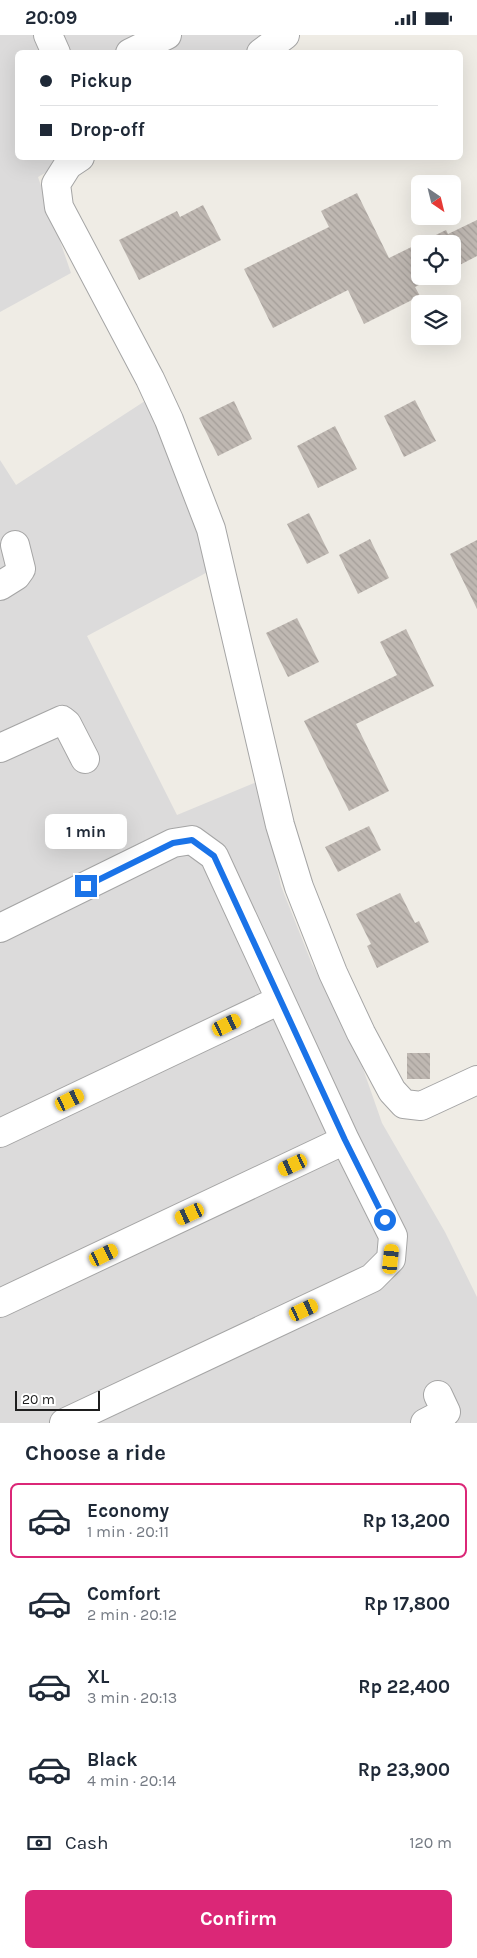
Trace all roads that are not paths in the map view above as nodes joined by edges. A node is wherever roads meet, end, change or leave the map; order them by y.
1 (48, 35) edge
2 (167, 35) edge
3 (285, 35) edge
4 (55, 50) edge
5 (136, 50) edge
6 (265, 50) edge
7 (76, 160) edge
8 (15, 545) dead end
9 (0, 586) edge
10 (0, 748) edge
11 (85, 759) dead end
12 (0, 928) edge
13 (280, 999) junction
14 (477, 1080) edge
15 (0, 1133) edge
16 (345, 1140) junction
17 (0, 1303) edge
18 (438, 1395) dead end
19 (64, 1423) edge
20 (425, 1423) edge

1 - 4 street
2 - 5 street
3 - 6 street
7 - 14 street
8 - 9 street
10 - 11 street
12 - 13 street
13 - 15 street
13 - 16 street
16 - 17 street
16 - 19 street
18 - 20 street

